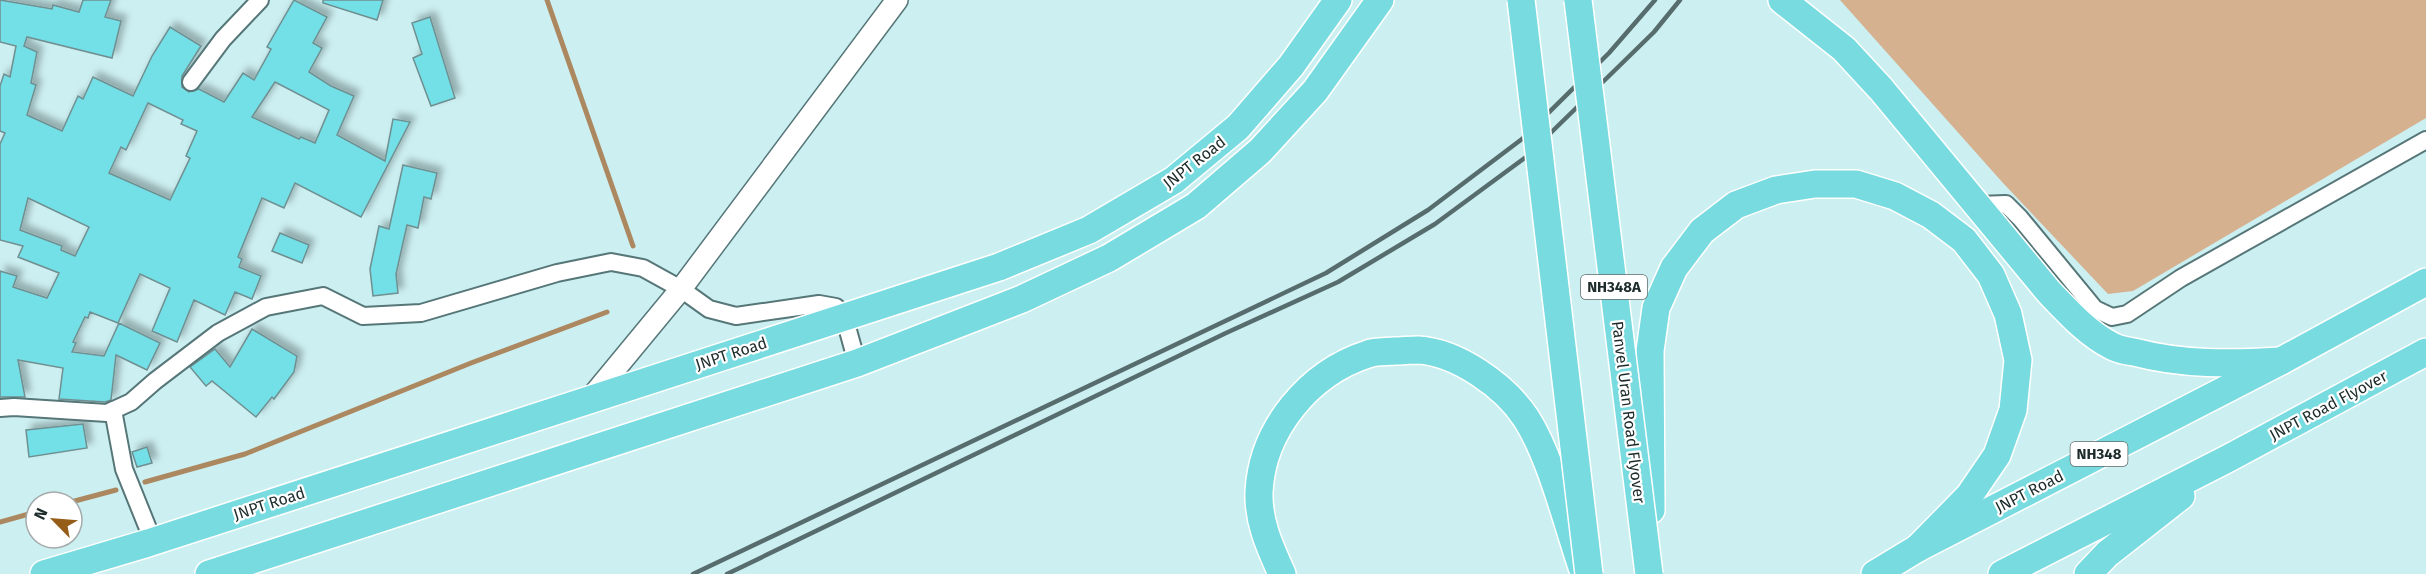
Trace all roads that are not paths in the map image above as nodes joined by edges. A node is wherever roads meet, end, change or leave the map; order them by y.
1 (260, 0) edge
2 (897, 0) edge
3 (1338, 0) edge
4 (1380, 0) edge
5 (1521, 0) edge
6 (1578, 0) edge
7 (1782, 0) edge
8 (191, 82) dead end
9 (2426, 140) edge
10 (1978, 205) junction
11 (2426, 282) edge
12 (681, 289) junction
13 (844, 316) junction
14 (2426, 352) edge
15 (2281, 361) junction
16 (857, 363) junction
17 (591, 398) junction
18 (0, 408) edge
19 (113, 410) junction
20 (2229, 458) junction
21 (153, 541) junction
22 (1918, 548) junction
23 (44, 574) edge
24 (209, 574) edge
25 (1282, 574) edge
26 (1584, 574) edge
27 (1589, 574) edge
28 (1650, 574) edge
29 (1875, 574) edge
30 (2002, 574) edge
31 (2088, 574) edge

1 - 8 street
2 - 12 street
3 - 13 highway, JNPT Road
4 - 16 highway, JNPT Road
5 - 27 highway, NH348A, bridge
6 - 28 highway, Panvel Uran Road Flyover / NH348A, bridge
7 - 10 highway
9 - 10 street
10 - 15 highway
11 - 15 highway, NH348
12 - 13 street
12 - 17 street
12 - 19 street
13 - 16 street
13 - 17 highway, JNPT Road
14 - 20 highway, JNPT Road Flyover
15 - 22 highway, JNPT Road / NH348
16 - 24 highway, JNPT Road
17 - 21 highway, JNPT Road
18 - 19 street
19 - 21 street
20 - 30 highway
20 - 31 highway
21 - 23 highway, JNPT Road
22 - 28 highway, bridge
22 - 29 highway, JNPT Road / NH348
25 - 26 highway

